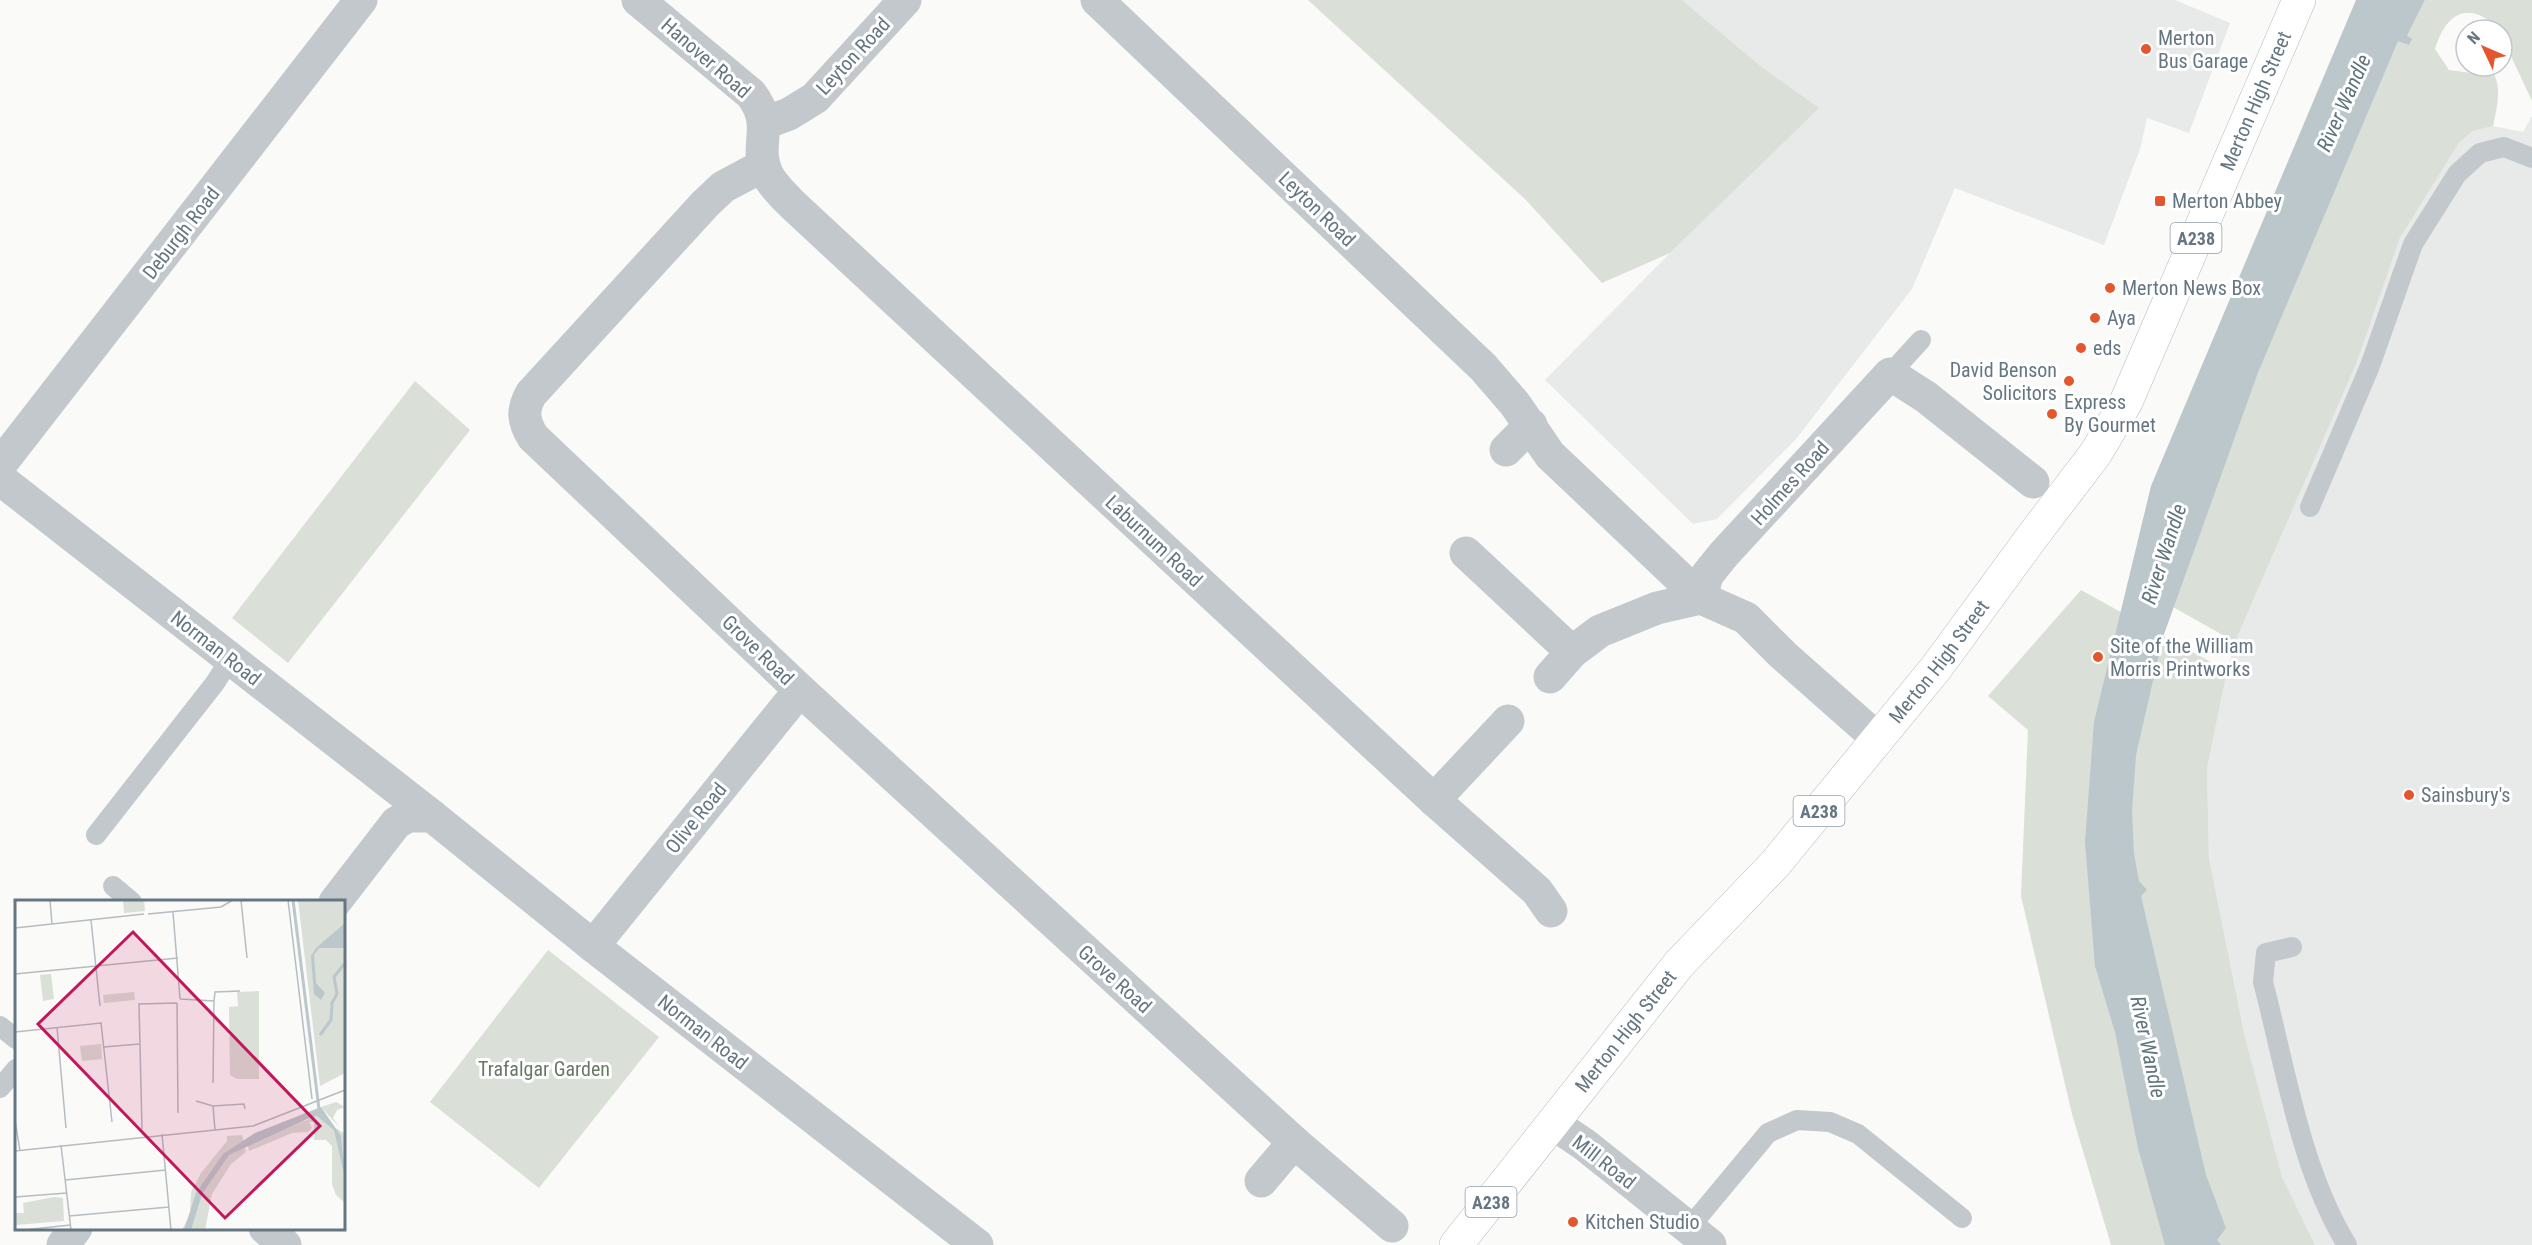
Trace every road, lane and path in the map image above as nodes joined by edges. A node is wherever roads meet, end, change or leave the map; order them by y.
1 (361, 0) edge
2 (638, 0) edge
3 (905, 0) edge
4 (1097, 0) edge
5 (2299, 0) edge
6 (765, 123) junction
7 (2532, 158) edge
8 (764, 165) junction
9 (1921, 340) dead end
10 (1890, 374) junction
11 (1537, 434) junction
12 (1506, 450) dead end
13 (0, 465) edge
14 (0, 479) edge
15 (2033, 482) dead end
16 (2310, 507) dead end
17 (1466, 553) dead end
18 (1701, 598) junction
19 (1572, 652) junction
20 (231, 658) junction
21 (1550, 677) dead end
22 (800, 690) junction
23 (1508, 721) dead end
24 (1878, 740) junction
25 (1434, 800) junction
26 (420, 816) junction
27 (96, 835) dead end
28 (113, 886) dead end
29 (130, 900) edge
30 (337, 900) edge
31 (1551, 911) dead end
32 (593, 946) junction
33 (2292, 947) dead end
34 (0, 1026) edge
35 (15, 1038) edge
36 (15, 1070) edge
37 (0, 1088) edge
38 (1554, 1124) junction
39 (1294, 1142) junction
40 (1261, 1181) dead end
41 (1962, 1218) dead end
42 (1392, 1226) dead end
43 (74, 1230) edge
44 (267, 1230) edge
45 (1700, 1237) edge
46 (63, 1245) edge
47 (285, 1245) edge
48 (977, 1245) edge
49 (1456, 1245) edge
50 (2347, 1245) edge

1 - 13 street, Deburgh Road
2 - 6 street, Hanover Road
3 - 6 street, Leyton Road
4 - 11 street, Leyton Road
5 - 24 main road, Merton High Street / A238
6 - 8 street
7 - 16 lane
8 - 22 street, Grove Road
8 - 25 street, Laburnum Road
9 - 10 lane, Holmes Road
10 - 15 street
10 - 18 street, Holmes Road
11 - 12 street
11 - 18 street, Leyton Road
14 - 20 street, Norman Road
17 - 19 street
18 - 19 street
18 - 24 street
19 - 21 street
20 - 26 street, Norman Road
20 - 27 lane
22 - 32 street, Olive Road
22 - 39 street, Grove Road
23 - 25 street
24 - 38 main road, Merton High Street / A238
25 - 31 street, Laburnum Road
26 - 30 street
26 - 32 street, Norman Road
28 - 29 lane
32 - 48 street, Norman Road
33 - 50 lane
34 - 35 lane
36 - 37 lane
38 - 45 street, Mill Road
38 - 49 main road, Merton High Street / A238
39 - 40 street
39 - 42 street, Grove Road
41 - 45 lane
43 - 46 street
44 - 47 street

